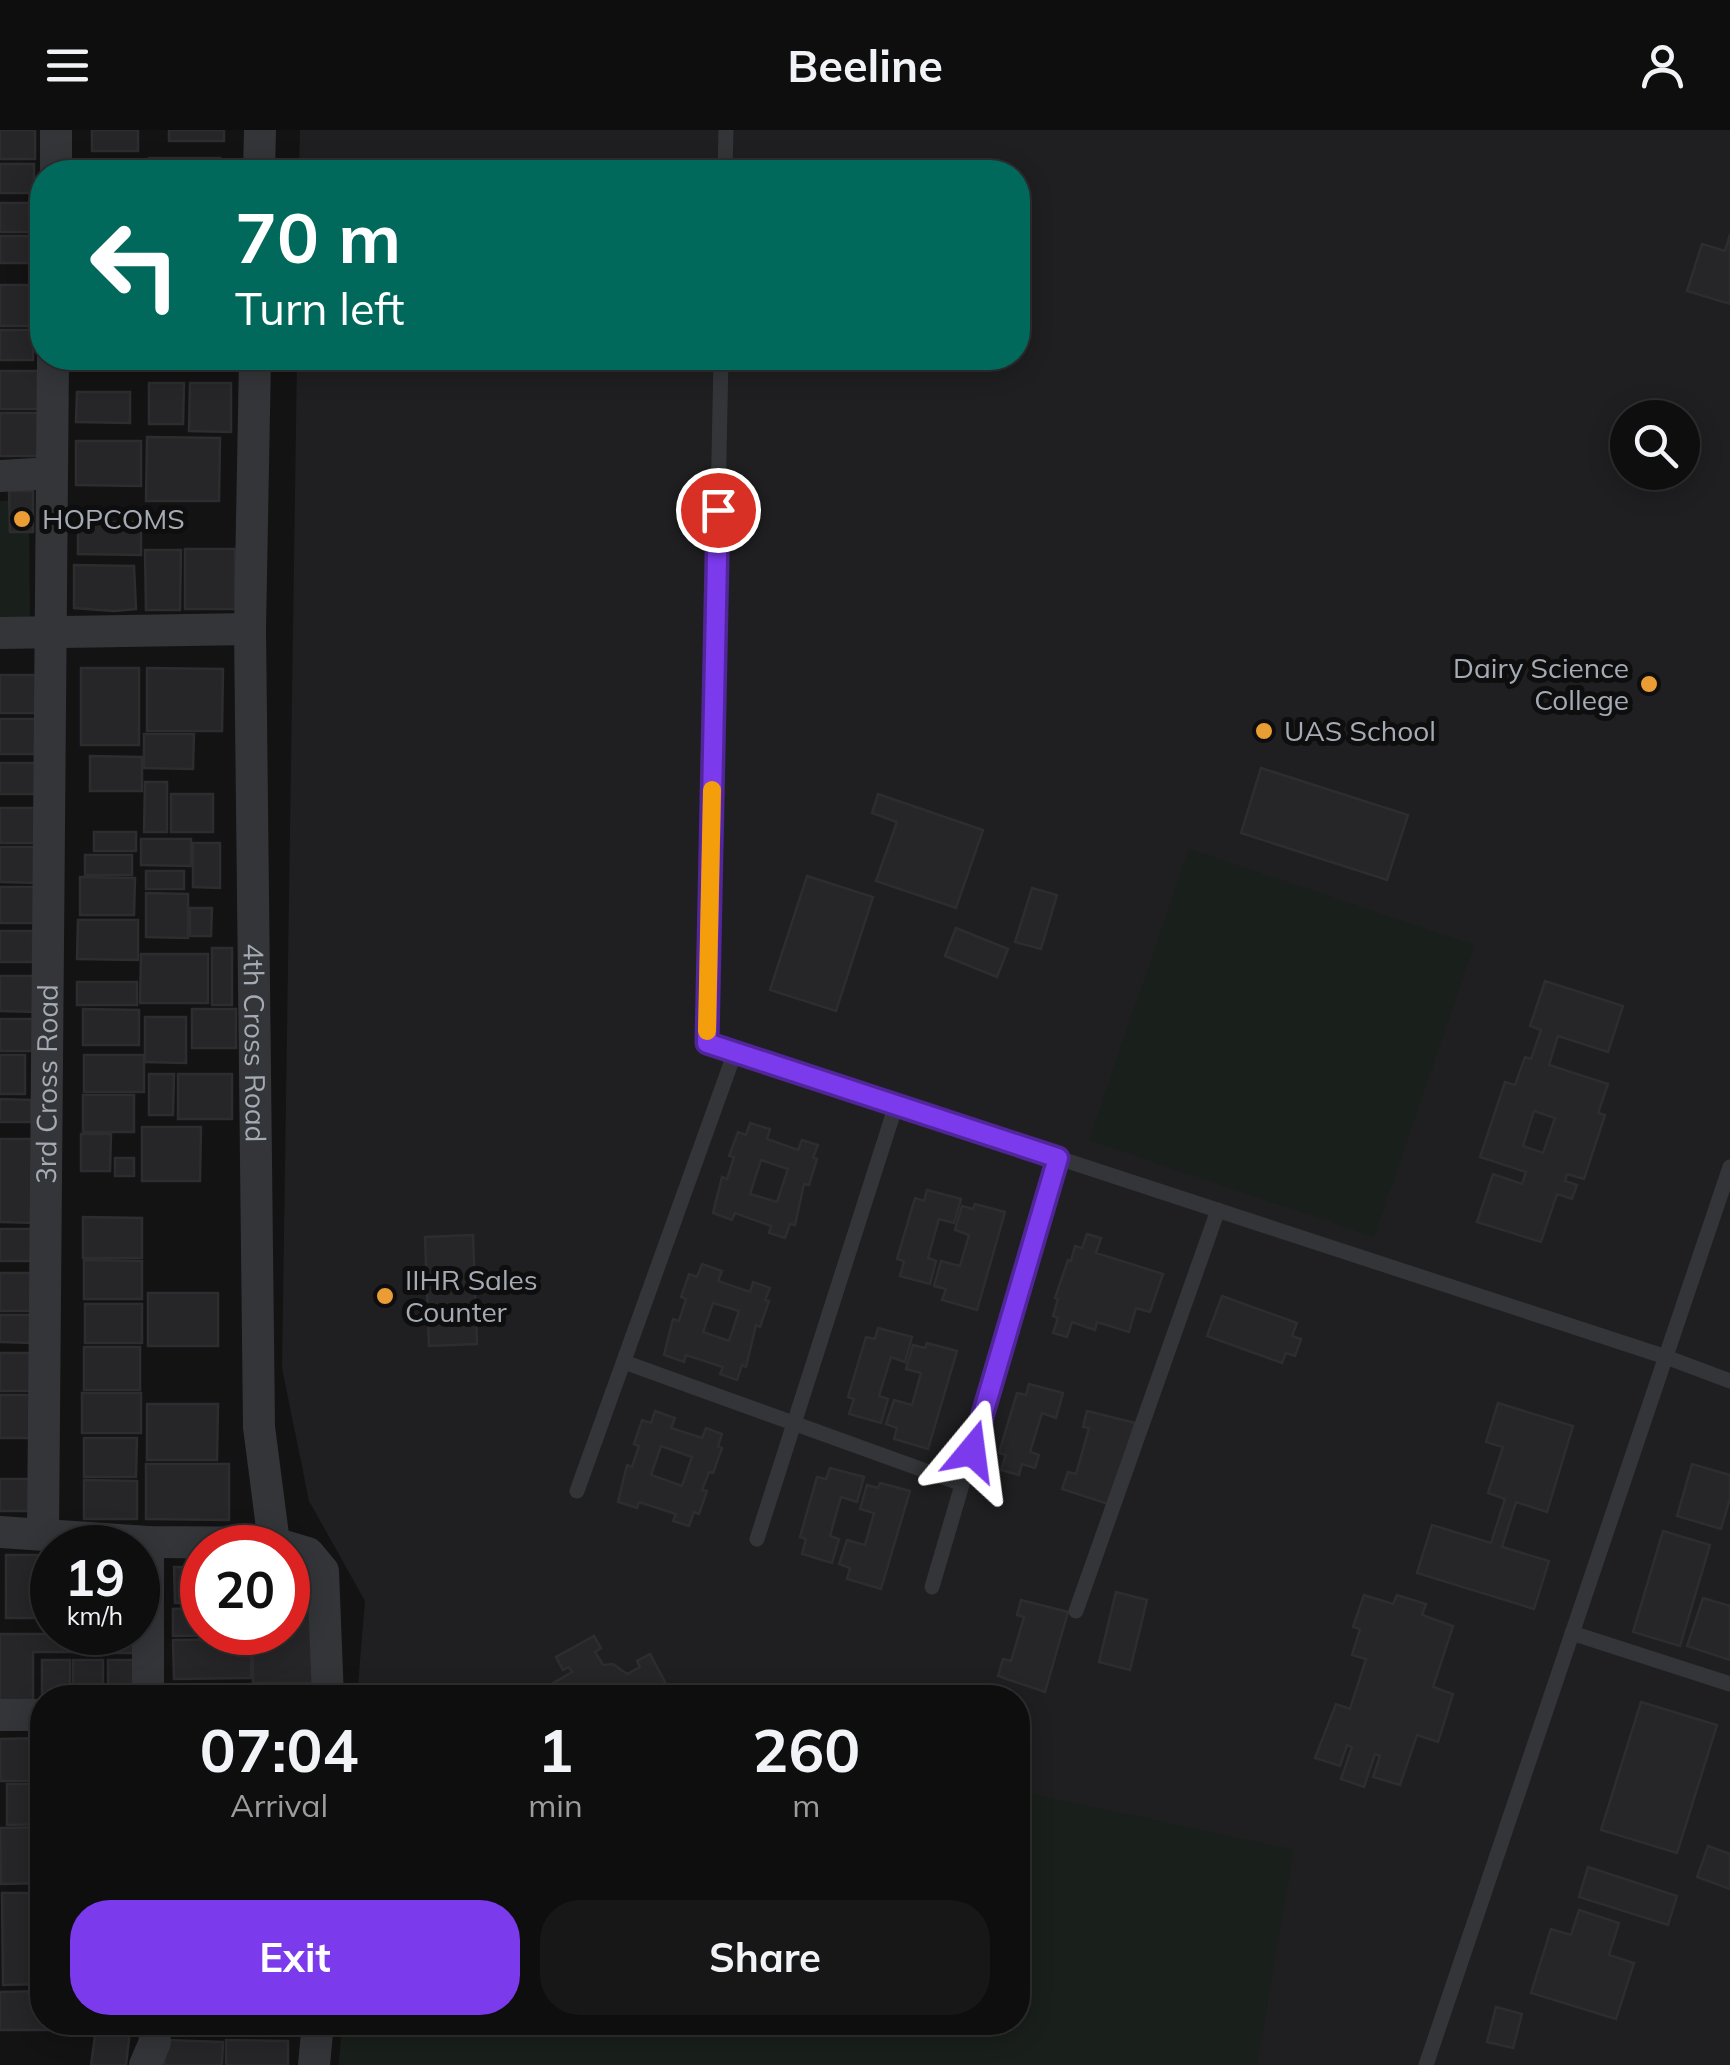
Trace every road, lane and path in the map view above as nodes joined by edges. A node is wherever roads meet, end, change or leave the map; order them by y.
1 (56, 130) edge
2 (260, 130) edge
3 (726, 130) edge
4 (56, 160) edge
5 (259, 160) edge
6 (725, 160) edge
7 (52, 370) edge
8 (256, 370) edge
9 (721, 370) edge
10 (50, 473) junction
11 (0, 476) edge
12 (250, 629) junction
13 (50, 632) junction
14 (0, 633) edge
15 (735, 1052) junction
16 (896, 1105) junction
17 (1058, 1158) junction
18 (1730, 1167) edge
19 (1218, 1210) junction
20 (1666, 1356) junction
21 (624, 1362) junction
22 (1730, 1381) edge
23 (794, 1422) junction
24 (962, 1484) junction
25 (578, 1491) dead end
26 (43, 1525) edge
27 (272, 1525) edge
28 (0, 1532) edge
29 (30, 1533) edge
30 (757, 1538) dead end
31 (310, 1555) edge
32 (932, 1587) dead end
33 (1076, 1611) dead end
34 (1572, 1633) junction
35 (148, 1655) edge
36 (1730, 1684) edge
37 (148, 1685) edge
38 (327, 1685) edge
39 (30, 1714) edge
40 (0, 1715) edge
41 (155, 2035) edge
42 (317, 2035) edge
43 (146, 2065) edge
44 (314, 2065) edge
45 (1426, 2065) edge

1 - 4 street
2 - 5 street
3 - 6 lane
7 - 10 street, 3rd Cross Road
8 - 12 street, 4th Cross Road
9 - 15 lane
10 - 11 street
10 - 13 street, 3rd Cross Road
12 - 13 street
12 - 27 street, 4th Cross Road
13 - 14 street
13 - 26 street, 3rd Cross Road
15 - 16 lane
15 - 21 lane
16 - 17 lane
16 - 23 lane
17 - 19 lane
17 - 24 lane
18 - 20 lane
19 - 20 lane
19 - 33 lane
20 - 22 lane
20 - 34 lane
21 - 23 lane
21 - 25 lane
23 - 24 lane
23 - 30 lane
24 - 32 lane
28 - 29 street
31 - 38 street
34 - 36 lane
34 - 45 lane
35 - 37 street
39 - 40 street
41 - 43 street
42 - 44 street

